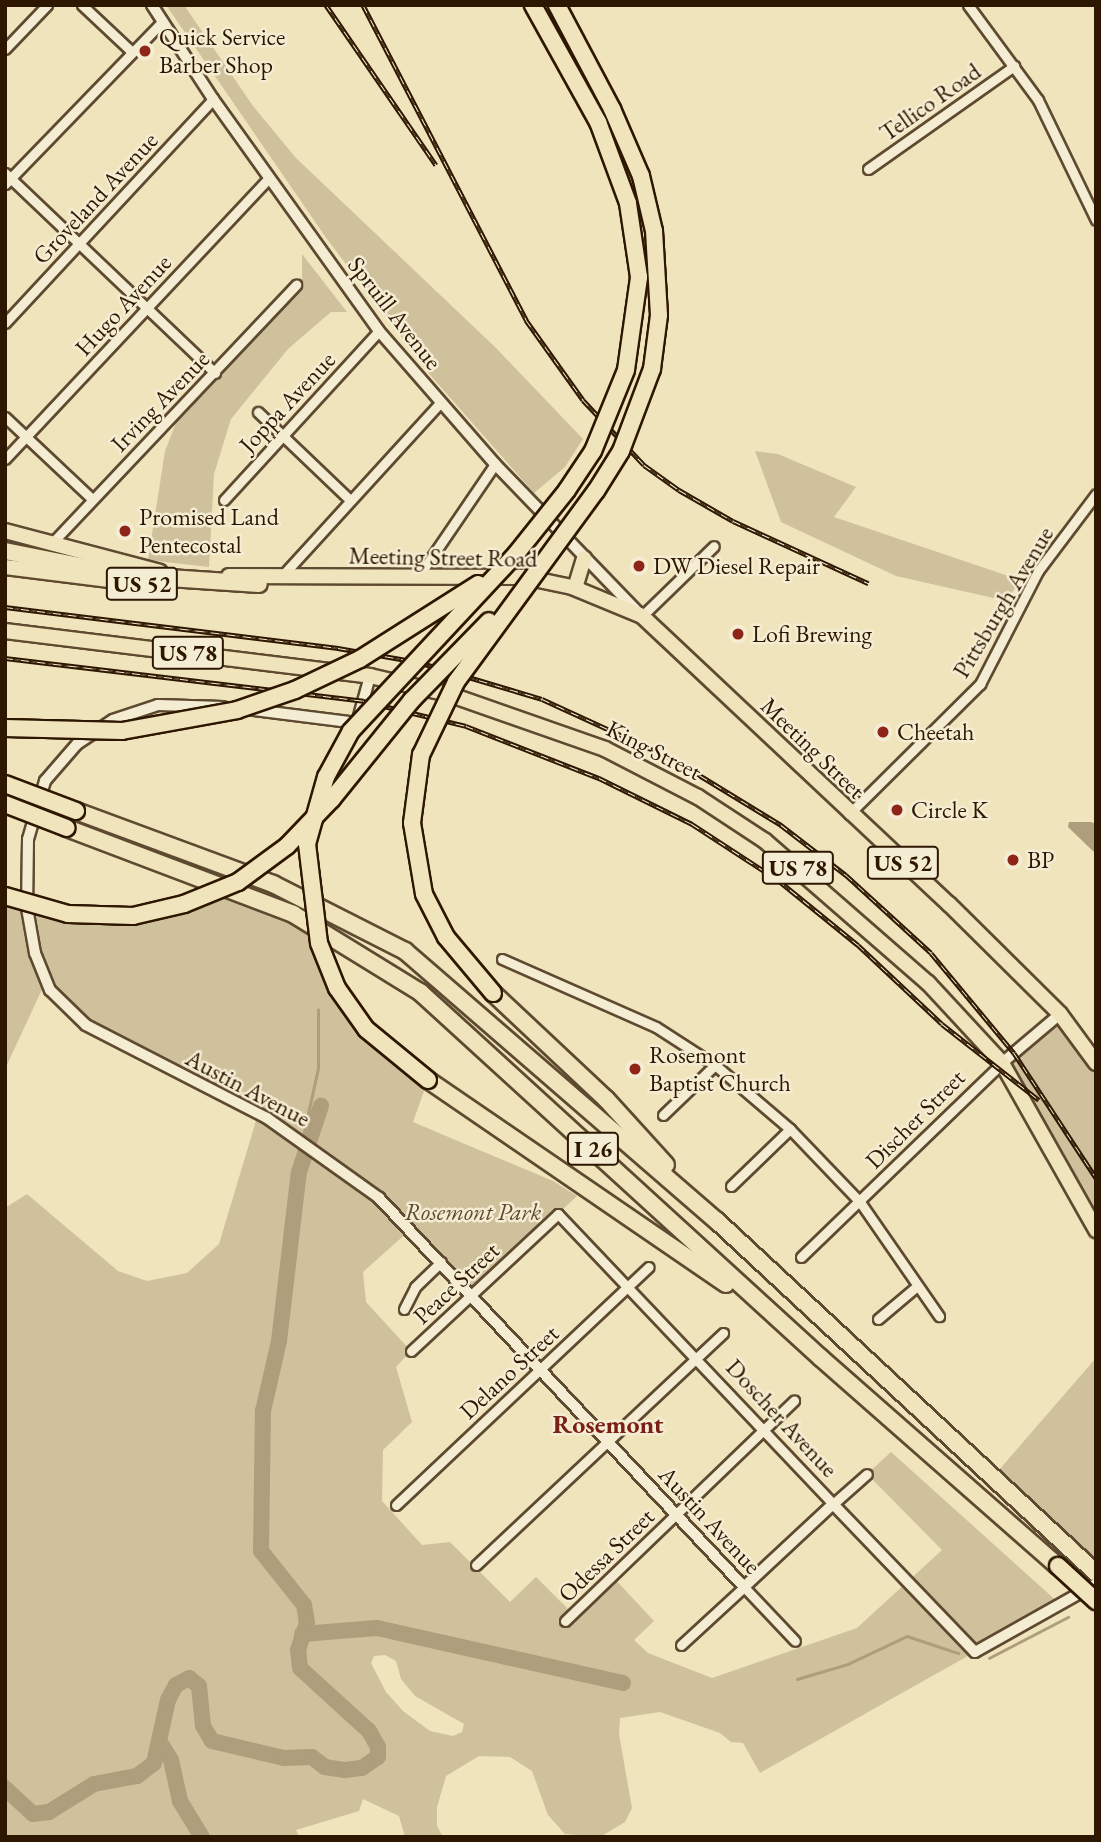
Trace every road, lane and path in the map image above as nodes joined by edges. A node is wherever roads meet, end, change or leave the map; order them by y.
1 (47, 5) edge
2 (82, 5) edge
3 (152, 5) edge
4 (533, 5) edge
5 (557, 5) edge
6 (968, 5) edge
7 (162, 22) junction
8 (5, 49) edge
9 (132, 52) junction
10 (1014, 66) junction
11 (213, 99) junction
12 (868, 169) dead end
13 (269, 178) junction
14 (7, 179) edge
15 (1096, 220) edge
16 (80, 244) junction
17 (296, 285) dead end
18 (148, 307) junction
19 (5, 323) edge
20 (379, 331) junction
21 (215, 373) junction
22 (440, 403) junction
23 (258, 412) dead end
24 (5, 417) edge
25 (282, 435) junction
26 (26, 436) junction
27 (5, 459) edge
28 (495, 464) junction
29 (1096, 494) edge
30 (92, 499) junction
31 (349, 499) junction
32 (224, 500) dead end
33 (5, 531) edge
34 (5, 543) edge
35 (51, 544) junction
36 (714, 546) dead end
37 (5, 551) edge
38 (516, 554) junction
39 (584, 558) junction
40 (5, 567) edge
41 (208, 576) junction
42 (418, 577) junction
43 (279, 579) junction
44 (259, 584) junction
45 (526, 584) junction
46 (575, 588) junction
47 (642, 616) junction
48 (5, 631) edge
49 (370, 676) junction
50 (5, 728) edge
51 (5, 784) edge
52 (5, 804) edge
53 (849, 814) junction
54 (5, 896) edge
55 (502, 959) dead end
56 (1060, 1014) junction
57 (1095, 1062) edge
58 (1002, 1063) junction
59 (715, 1065) junction
60 (663, 1115) dead end
61 (790, 1129) junction
62 (731, 1186) dead end
63 (860, 1202) junction
64 (558, 1214) joint
65 (717, 1221) junction
66 (1096, 1230) edge
67 (802, 1257) dead end
68 (441, 1262) junction
69 (649, 1268) dead end
70 (629, 1286) junction
71 (917, 1286) junction
72 (471, 1295) junction
73 (404, 1309) dead end
74 (939, 1316) dead end
75 (878, 1319) dead end
76 (723, 1333) dead end
77 (411, 1352) dead end
78 (698, 1357) junction
79 (821, 1358) junction
80 (540, 1370) junction
81 (794, 1401) dead end
82 (764, 1431) junction
83 (608, 1441) junction
84 (867, 1474) dead end
85 (833, 1504) junction
86 (396, 1506) dead end
87 (676, 1514) junction
88 (476, 1565) dead end
89 (1096, 1573) edge
90 (1096, 1584) edge
91 (744, 1587) junction
92 (1096, 1601) edge
93 (565, 1621) dead end
94 (795, 1642) dead end
95 (681, 1645) dead end

1 - 8 street
2 - 9 street
3 - 7 street, Spruill Avenue
4 - 38 highway, bridge
5 - 45 highway, bridge
6 - 10 street
7 - 9 street
7 - 11 street, Spruill Avenue
9 - 14 street
10 - 12 street, Tellico Road
10 - 15 street
11 - 13 street, Spruill Avenue
11 - 16 street, Groveland Avenue
13 - 18 street, Hugo Avenue
13 - 20 street, Spruill Avenue
14 - 16 street
16 - 18 street
16 - 19 street, Groveland Avenue
17 - 21 street, Irving Avenue
18 - 21 street
18 - 26 street, Hugo Avenue
20 - 22 street, Spruill Avenue
20 - 25 street, Joppa Avenue
21 - 30 street, Irving Avenue
22 - 28 street, Spruill Avenue
22 - 31 street
23 - 25 street
24 - 26 street
25 - 31 street
25 - 32 street, Joppa Avenue
26 - 27 street, Hugo Avenue
26 - 30 street
28 - 39 street, Spruill Avenue
28 - 42 street
29 - 53 street, Pittsburgh Avenue
30 - 35 street, Irving Avenue
31 - 43 street
33 - 35 main road, Meeting Street Road / US 52
34 - 41 highway
35 - 41 main road, Meeting Street Road / US 52
36 - 47 street
37 - 44 highway
38 - 50 highway, bridge
38 - 79 highway, bridge
39 - 46 main road
39 - 47 street, Spruill Avenue
40 - 44 main road, Meeting Street Road / US 52
41 - 43 main road, Meeting Street Road / US 52
42 - 43 main road, Meeting Street Road / US 52
42 - 46 main road, Meeting Street Road / US 52
43 - 44 main road, Meeting Street Road / US 52
45 - 54 highway, bridge
45 - 65 highway, bridge
46 - 47 main road, Meeting Street Road / US 52
47 - 53 main road, Meeting Street / US 52
48 - 49 main road, King Street / US 78
49 - 58 main road, King Street / US 78
49 - 68 street, Austin Avenue
51 - 65 highway, I 26, bridge
52 - 79 highway, I 26, bridge
53 - 56 main road, Meeting Street / US 52
55 - 59 street
56 - 57 main road, Meeting Street / US 52
56 - 58 street, Discher Street
58 - 63 street, Discher Street
58 - 66 main road, King Street / US 78
59 - 60 street
59 - 61 street
61 - 62 street
61 - 63 street
63 - 67 street, Discher Street
63 - 71 street
64 - 70 street, Doscher Avenue
64 - 72 street, Peace Street
65 - 89 highway, I 26
68 - 72 street, Austin Avenue
68 - 73 street
69 - 70 street, Delano Street
70 - 78 street, Doscher Avenue
70 - 80 street, Delano Street
71 - 74 street
71 - 75 street
72 - 77 street, Peace Street
72 - 80 street, Austin Avenue
76 - 78 street
78 - 82 street, Doscher Avenue
78 - 83 street
79 - 92 highway, I 26, bridge
80 - 83 street, Austin Avenue
80 - 86 street, Delano Street
81 - 82 street, Odessa Street
82 - 85 street, Doscher Avenue
82 - 87 street, Odessa Street
83 - 87 street, Austin Avenue
83 - 88 street
84 - 85 street
85 - 90 street, Doscher Avenue
85 - 91 street
87 - 91 street, Austin Avenue
87 - 93 street, Odessa Street
91 - 94 street, Austin Avenue
91 - 95 street

